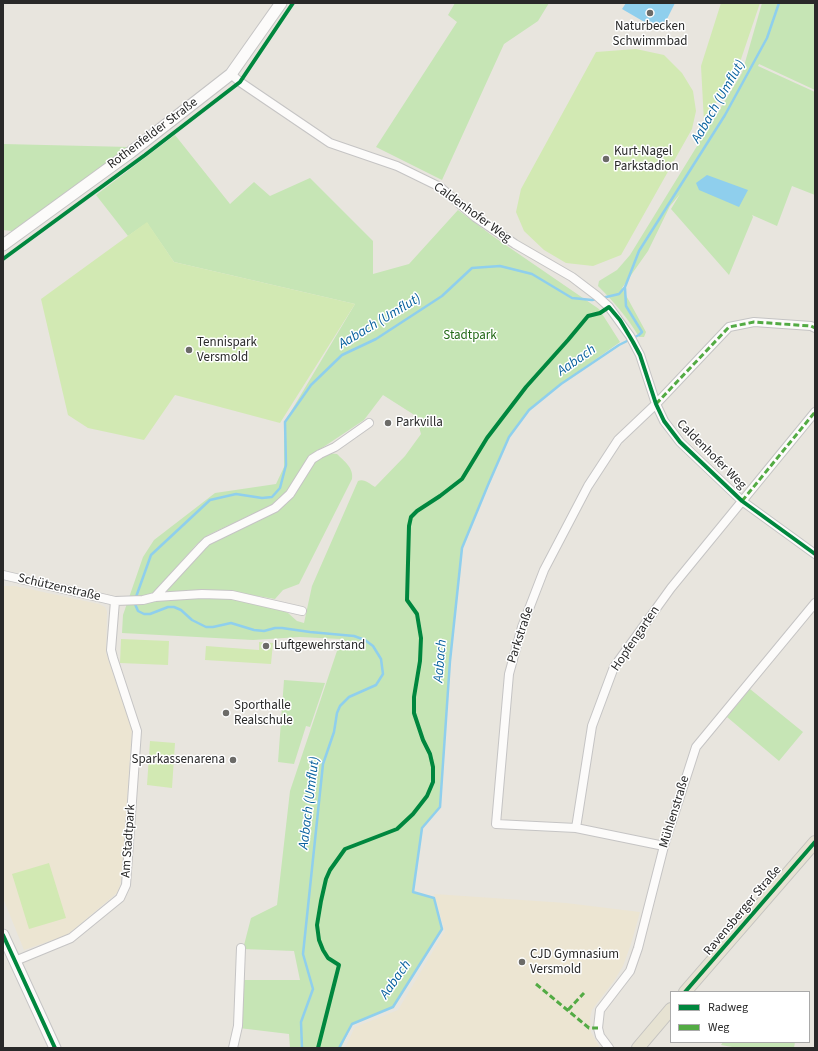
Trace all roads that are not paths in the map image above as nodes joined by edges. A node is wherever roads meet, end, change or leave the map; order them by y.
1 (281, 3) edge
2 (231, 74) junction
3 (3, 245) edge
4 (815, 328) edge
5 (656, 404) junction
6 (815, 412) edge
7 (369, 423) dead end
8 (742, 501) junction
9 (815, 554) edge
10 (3, 575) edge
11 (155, 597) junction
12 (115, 601) junction
13 (815, 603) edge
14 (302, 611) dead end
15 (137, 730) joint
16 (576, 828) junction
17 (815, 842) edge
18 (664, 846) junction
19 (3, 935) edge
20 (241, 948) dead end
21 (15, 961) junction
22 (686, 991) edge
23 (670, 1010) edge
24 (55, 1048) edge
25 (233, 1048) edge
26 (608, 1048) edge
27 (638, 1048) edge

1 - 2 street, Rothenfelder Straße
2 - 3 street, Rothenfelder Straße
2 - 5 street, Caldenhofer Weg
4 - 5 street
5 - 8 street, Caldenhofer Weg
5 - 16 street, Parkstraße
6 - 8 street, Hopfengarten
7 - 11 street
8 - 9 street, Caldenhofer Weg
8 - 16 street, Hopfengarten
10 - 12 street, Schützenstraße
11 - 12 street, Schützenstraße
11 - 14 street, Schützenstraße
12 - 15 street, Schützenstraße
13 - 18 street, Mühlenstraße
15 - 21 street, Am Stadtpark
16 - 18 street
17 - 22 main road, Ravensberger Straße
18 - 26 street, Mühlenstraße
19 - 21 street
20 - 25 street
21 - 24 street
23 - 27 main road

